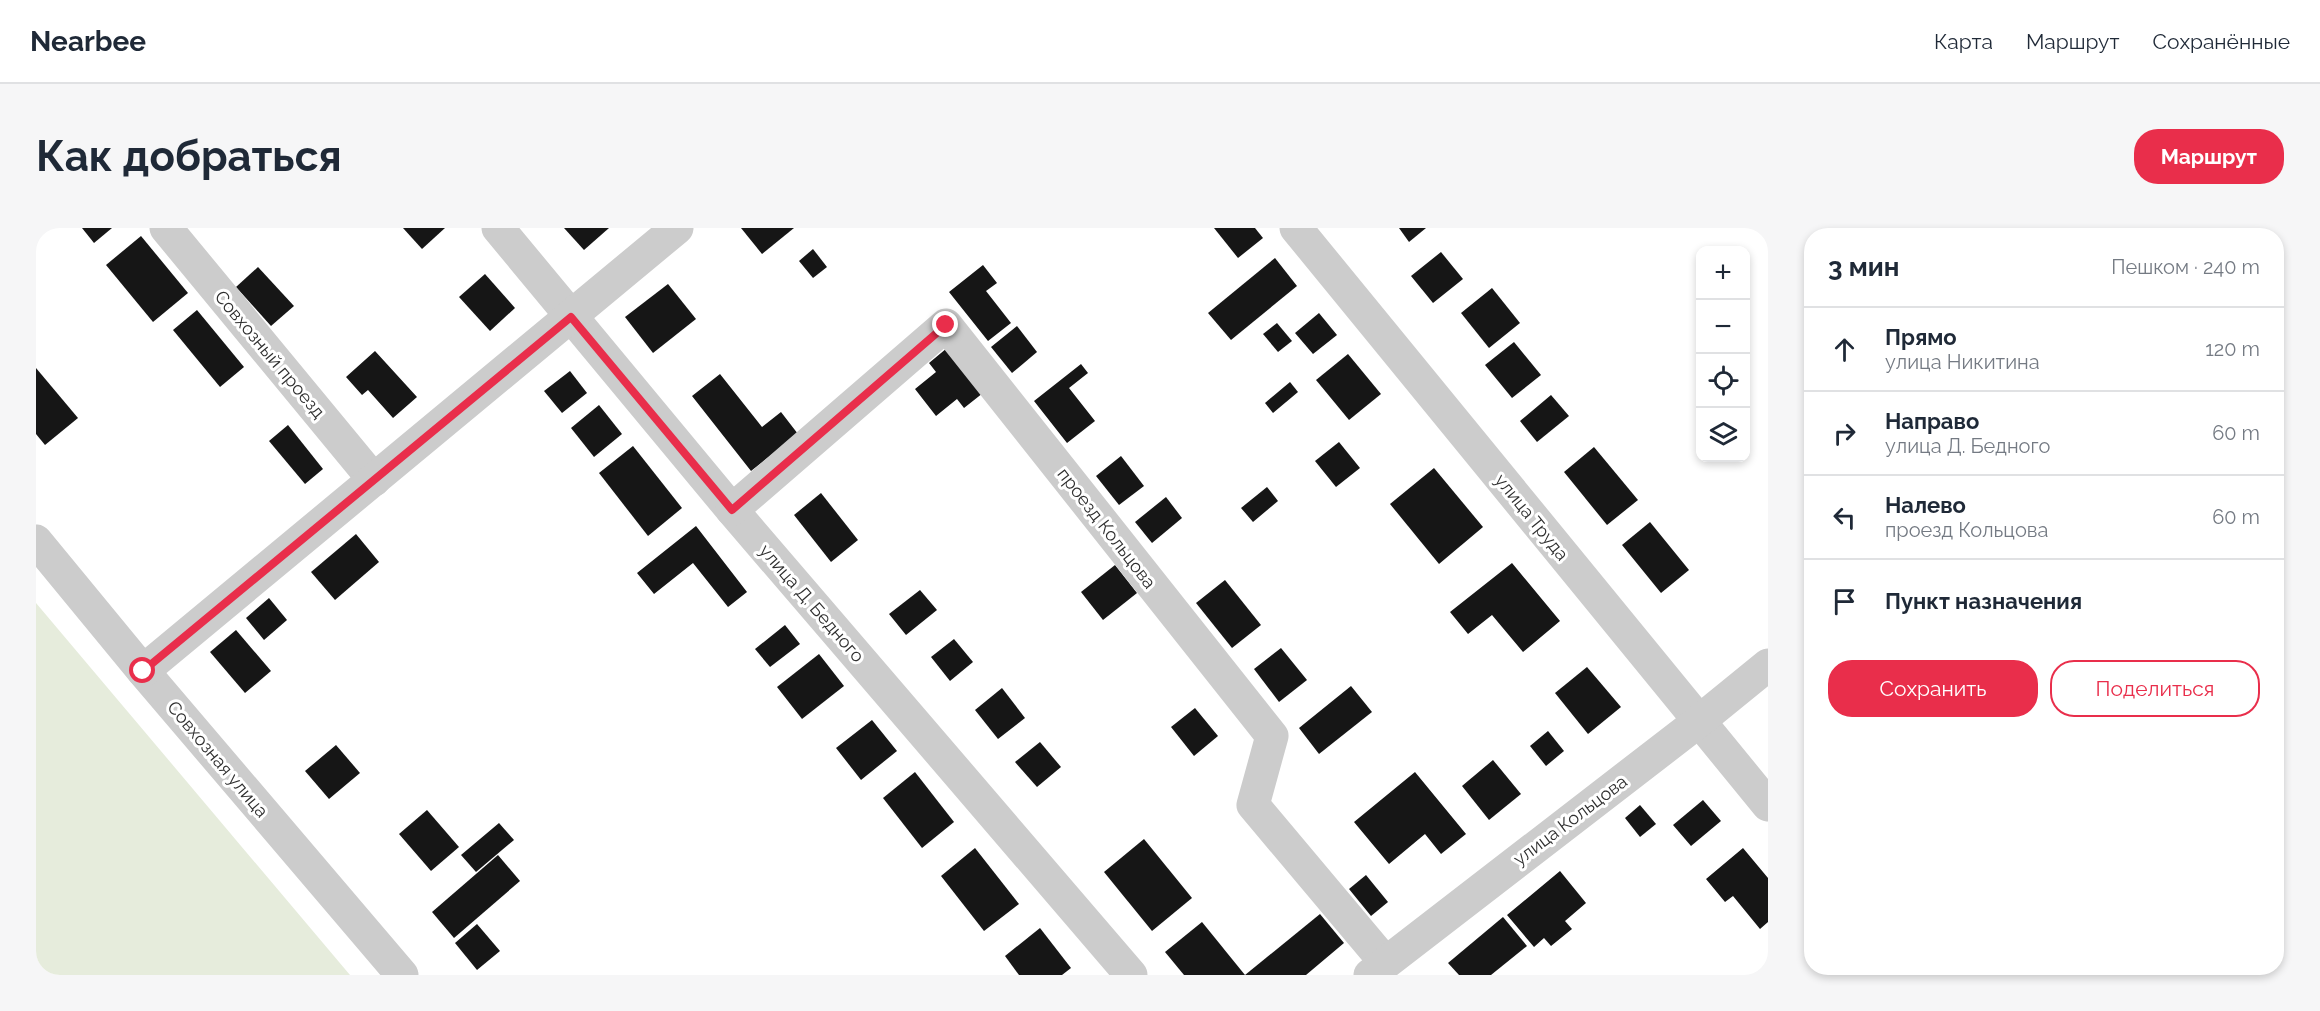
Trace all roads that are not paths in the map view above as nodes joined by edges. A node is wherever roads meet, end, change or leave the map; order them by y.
1 (166, 228) edge
2 (498, 228) edge
3 (676, 228) edge
4 (1296, 228) edge
5 (571, 317) junction
6 (374, 480) junction
7 (732, 510) junction
8 (36, 541) edge
9 (1768, 665) edge
10 (143, 671) junction
11 (1698, 722) junction
12 (1768, 806) edge
13 (1377, 969) edge
14 (402, 975) edge
15 (1131, 975) edge

1 - 6 street, Совхозный проезд
2 - 5 street, улица Д. Бедного
3 - 5 street
4 - 11 street, улица Труда
5 - 6 street
5 - 7 street, улица Д. Бедного
6 - 10 street
7 - 13 street, проезд Кольцова
7 - 15 street, улица Д. Бедного
8 - 10 street, Совхозная улица
9 - 11 street, улица Кольцова
10 - 14 street, Совхозная улица
11 - 12 street, улица Труда
11 - 13 street, улица Кольцова

